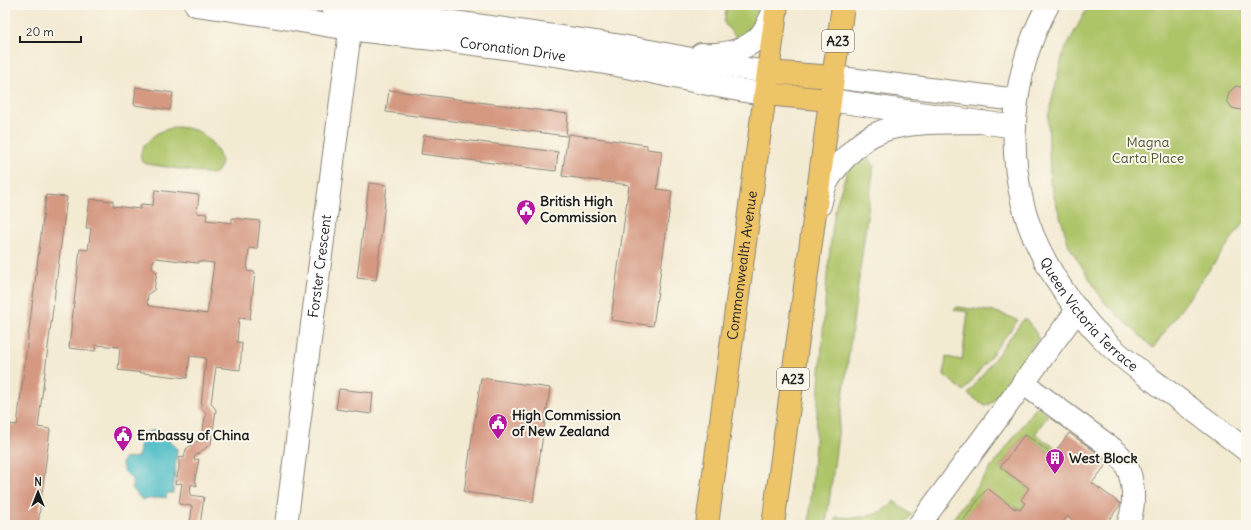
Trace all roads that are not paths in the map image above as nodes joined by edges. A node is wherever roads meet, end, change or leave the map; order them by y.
1 (196, 5) edge
2 (331, 5) edge
3 (777, 5) edge
4 (843, 5) edge
5 (1048, 5) edge
6 (351, 18) junction
7 (661, 52) junction
8 (768, 72) junction
9 (833, 77) junction
10 (765, 94) junction
11 (830, 100) junction
12 (1017, 100) junction
13 (982, 122) junction
14 (1015, 127) junction
15 (812, 237) junction
16 (1078, 309) junction
17 (1023, 383) junction
18 (1246, 450) edge
19 (774, 524) edge
20 (286, 525) edge
21 (707, 525) edge
22 (919, 525) edge
23 (1128, 525) edge

1 - 6 street, Coronation Drive
2 - 6 street, Coronation Drive
3 - 7 street
3 - 8 highway, Commonwealth Avenue
4 - 9 highway, A23
5 - 12 street, Queen Victoria Terrace
6 - 7 street, Coronation Drive
6 - 10 street, Coronation Drive
6 - 20 street, Forster Crescent
7 - 8 street, Coronation Drive
8 - 9 highway, Coronation Drive
8 - 10 highway, Commonwealth Avenue
9 - 11 highway, A23
9 - 12 street
10 - 11 highway, Coronation Drive
10 - 21 highway, Commonwealth Avenue
11 - 13 street
11 - 15 highway, A23
12 - 14 street, Queen Victoria Terrace
13 - 14 street
13 - 15 street
14 - 16 street, Queen Victoria Terrace
15 - 19 highway, A23
16 - 17 street
16 - 18 street, Queen Victoria Terrace
17 - 22 street
17 - 23 street

